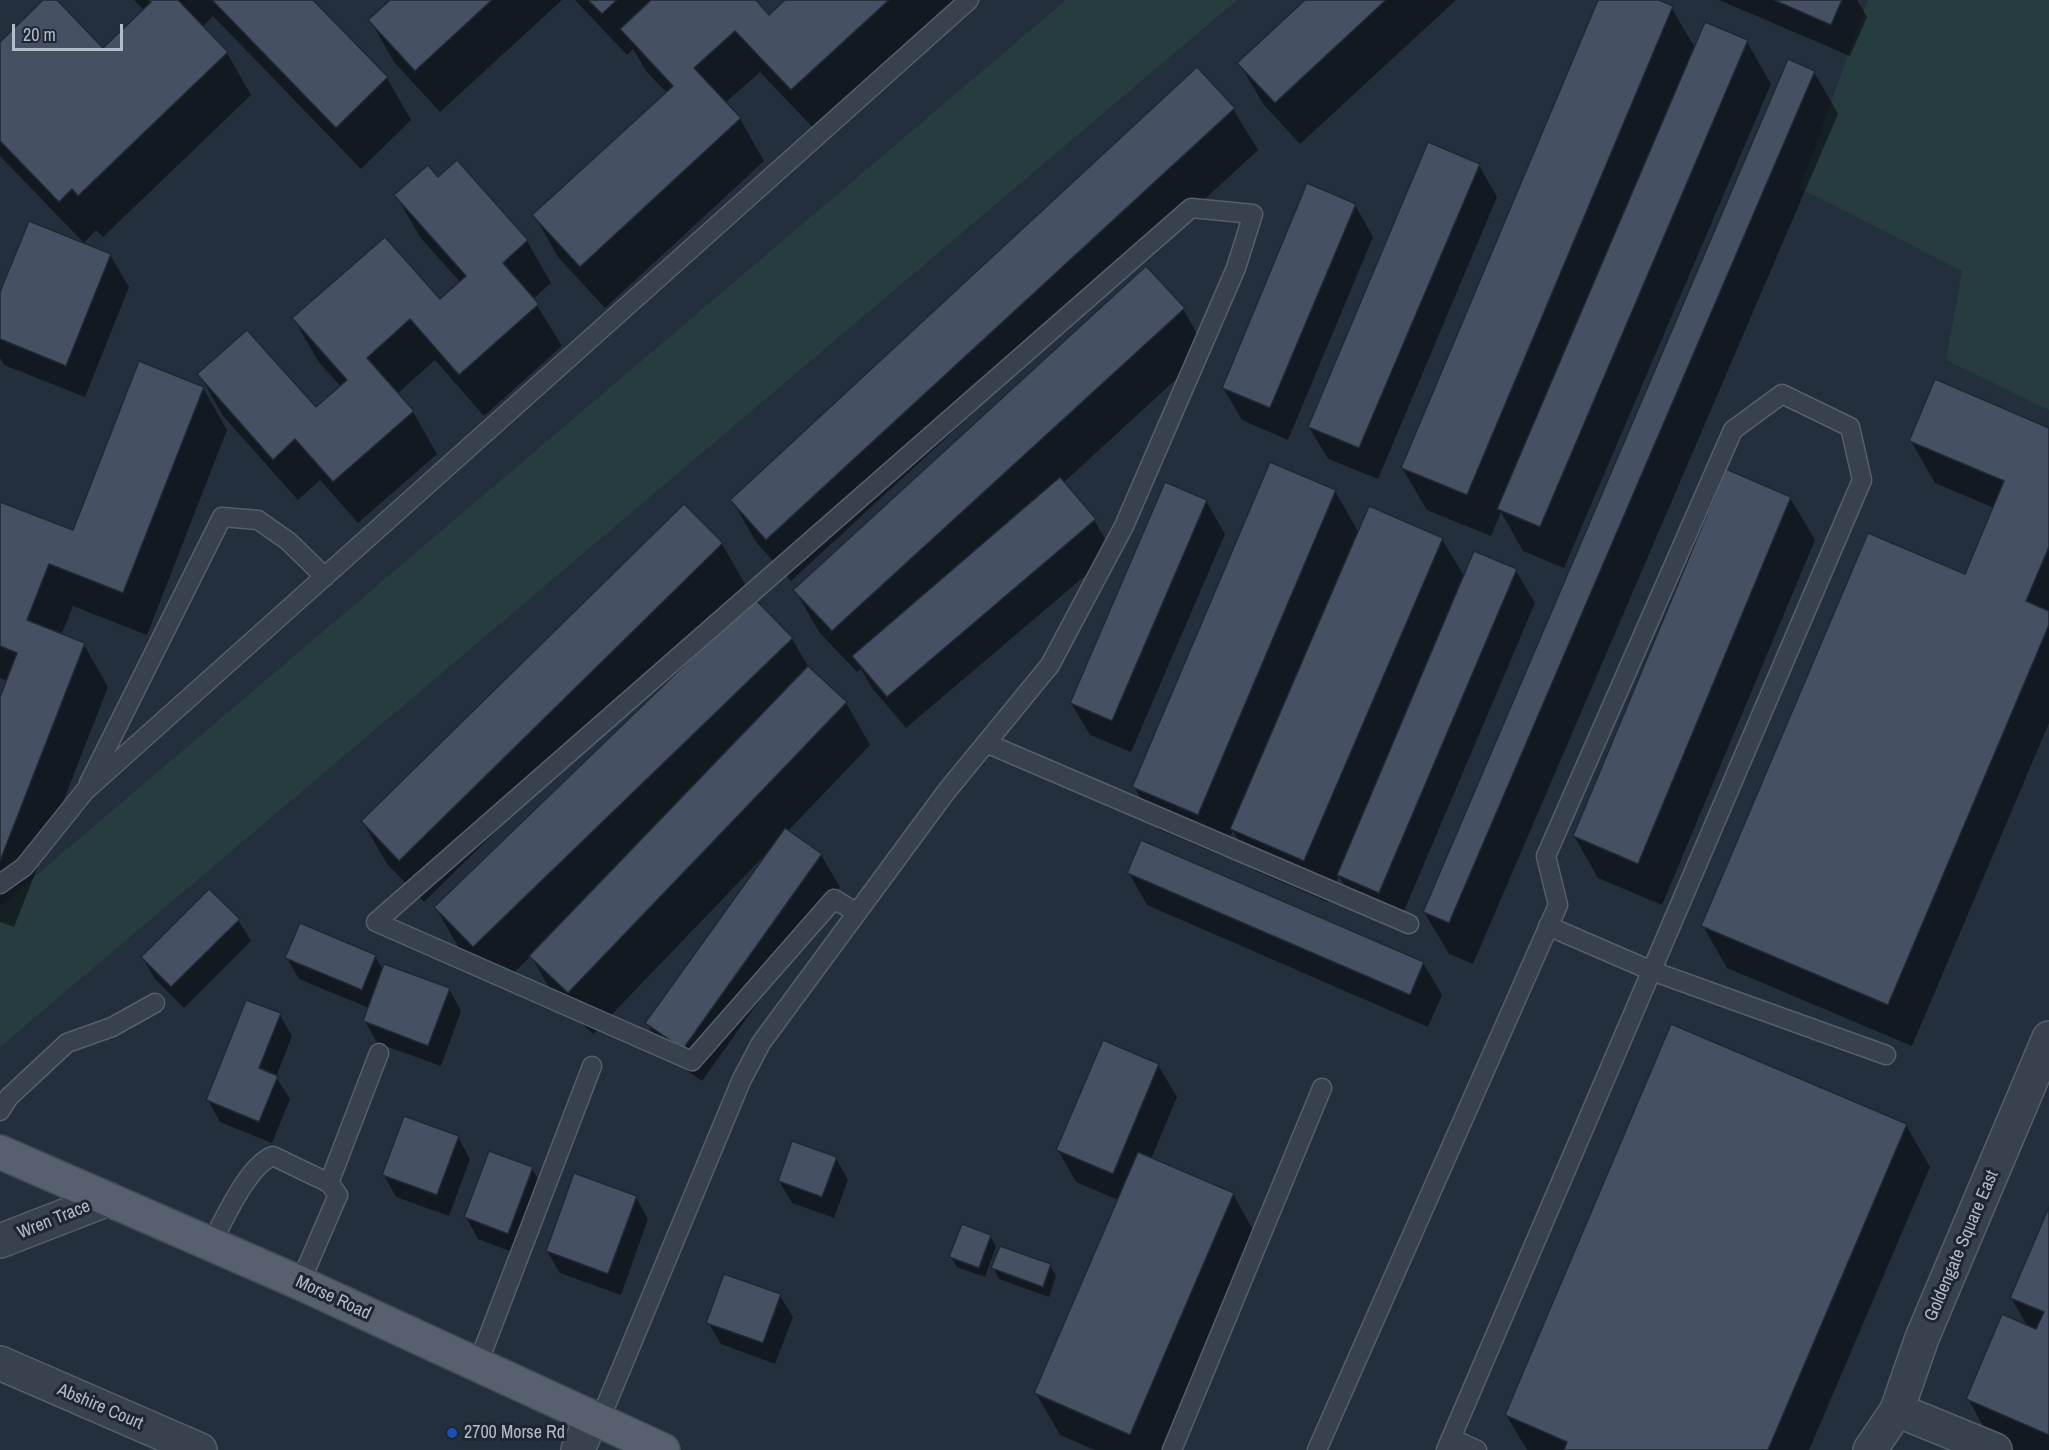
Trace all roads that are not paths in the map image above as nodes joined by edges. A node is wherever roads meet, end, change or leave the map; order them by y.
1 (969, 0) edge
2 (325, 577) junction
3 (986, 744) junction
4 (85, 791) junction
5 (0, 884) edge
6 (857, 913) junction
7 (1408, 924) dead end
8 (1548, 926) junction
9 (1652, 971) junction
10 (155, 1003) dead end
11 (2049, 1038) edge
12 (379, 1053) dead end
13 (1886, 1055) dead end
14 (592, 1066) dead end
15 (1322, 1088) dead end
16 (0, 1111) edge
17 (0, 1152) edge
18 (329, 1183) junction
19 (108, 1199) junction
20 (0, 1241) edge
21 (211, 1244) junction
22 (300, 1283) junction
23 (0, 1363) edge
24 (477, 1366) junction
25 (1898, 1410) junction
26 (595, 1421) junction
27 (1449, 1444) edge
28 (1977, 1446) edge
29 (200, 1450) edge
30 (578, 1450) edge
31 (663, 1450) edge
32 (1172, 1450) edge
33 (1317, 1450) edge
34 (1477, 1450) edge
35 (1870, 1450) edge

1 - 2 lane
2 - 4 lane
2 - 4 lane
3 - 6 lane
3 - 6 lane
3 - 7 lane
4 - 5 lane
6 - 26 lane
8 - 9 lane
8 - 9 lane
8 - 33 lane
9 - 13 lane
9 - 27 lane
10 - 16 lane
11 - 25 street, Goldengate Square East
12 - 18 lane
14 - 24 lane
15 - 32 lane
17 - 19 main road, Morse Road
18 - 21 lane
18 - 22 lane
19 - 20 street, Wren Trace
19 - 21 main road, Morse Road
21 - 22 main road, Morse Road
22 - 24 main road, Morse Road
23 - 29 street, Abshire Court
24 - 26 main road, Morse Road
25 - 28 street
25 - 35 street, Goldengate Square East
26 - 30 street
26 - 31 main road, Morse Road
27 - 34 lane

